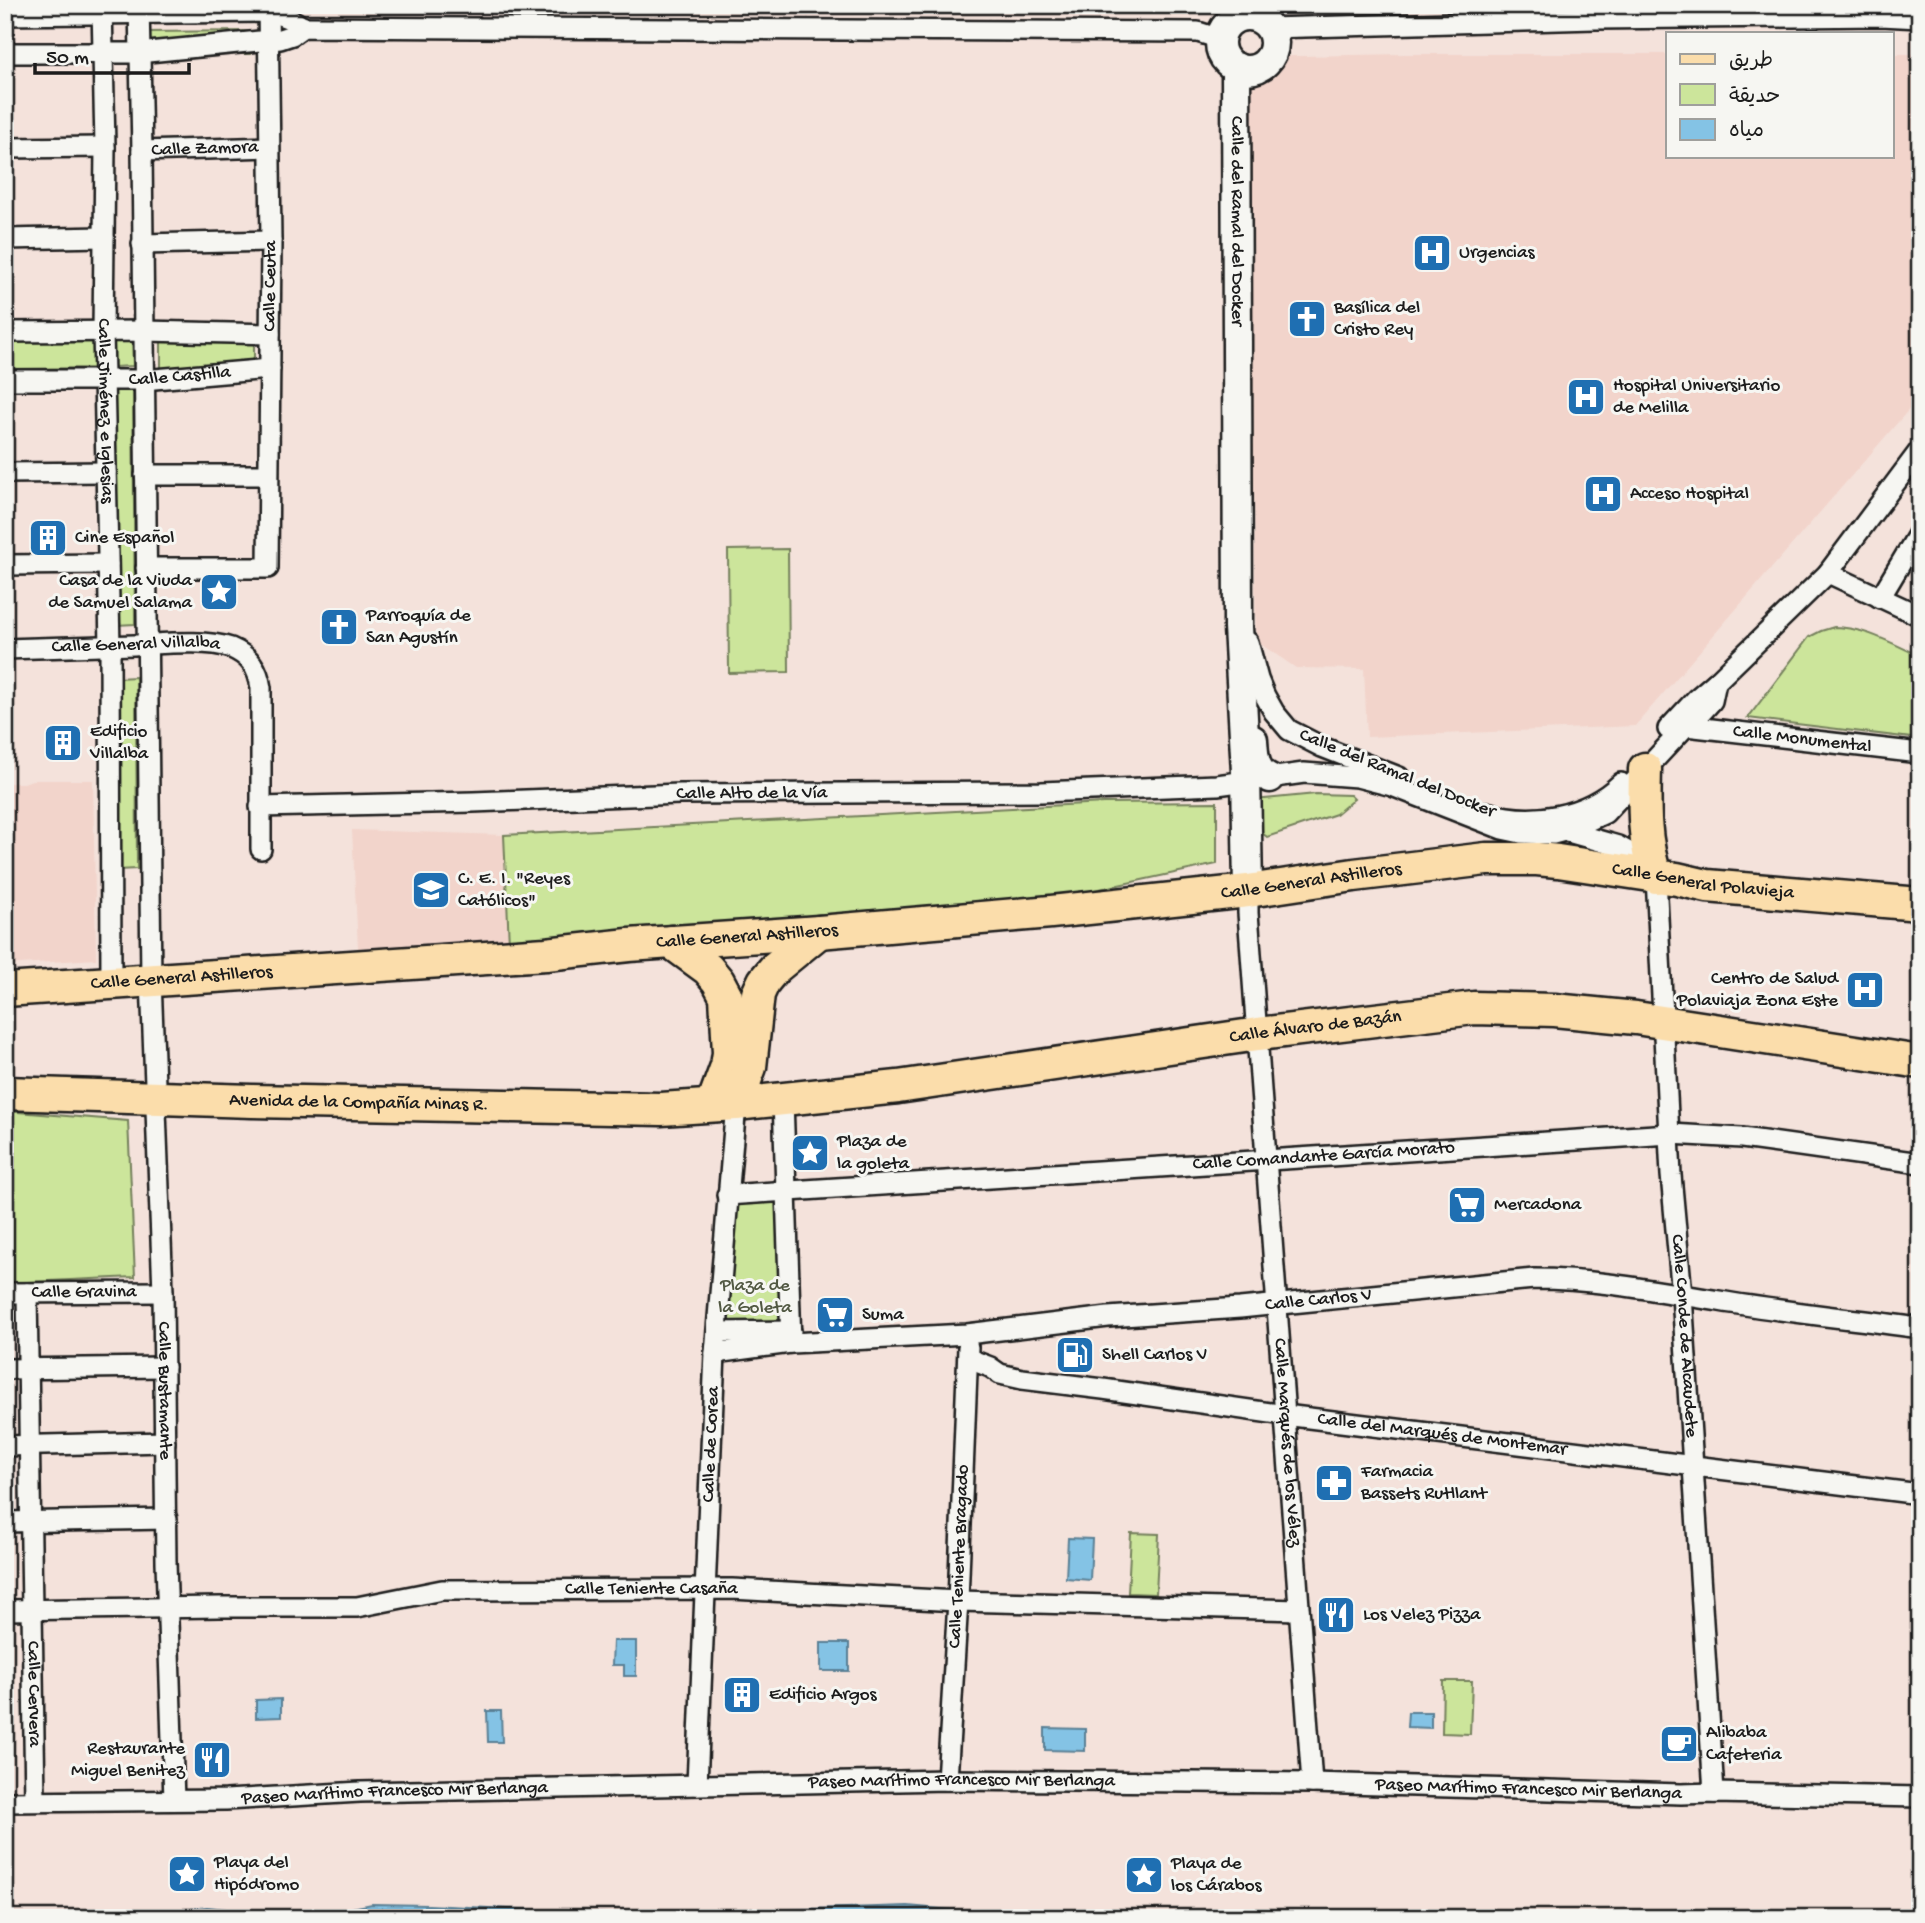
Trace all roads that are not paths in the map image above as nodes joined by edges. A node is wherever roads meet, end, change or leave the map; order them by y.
1 (102, 9) edge
2 (139, 9) edge
3 (268, 9) edge
4 (1881, 11) edge
5 (5, 15) edge
6 (1920, 18) edge
7 (1230, 21) edge
8 (303, 27) junction
9 (1269, 28) junction
10 (268, 41) junction
11 (104, 52) junction
12 (5, 53) edge
13 (138, 53) junction
14 (1236, 67) junction
15 (105, 147) junction
16 (269, 147) junction
17 (5, 148) edge
18 (142, 150) junction
19 (104, 237) junction
20 (5, 239) edge
21 (271, 242) junction
22 (142, 244) junction
23 (103, 331) junction
24 (144, 331) junction
25 (5, 332) edge
26 (270, 334) junction
27 (270, 369) junction
28 (104, 379) junction
29 (5, 380) edge
30 (143, 380) junction
31 (1920, 450) edge
32 (106, 472) junction
33 (5, 473) edge
34 (145, 475) junction
35 (268, 475) junction
36 (1920, 531) edge
37 (108, 564) junction
38 (5, 565) edge
39 (146, 568) junction
40 (1828, 573) junction
41 (1880, 598) junction
42 (1920, 616) edge
43 (1238, 627) junction
44 (146, 644) junction
45 (110, 646) junction
46 (5, 649) edge
47 (1716, 682) junction
48 (1686, 726) junction
49 (1920, 752) edge
50 (1645, 769) junction
51 (1257, 779) junction
52 (260, 807) junction
53 (1555, 822) junction
54 (1516, 832) junction
55 (261, 849) dead end
56 (1486, 859) junction
57 (1656, 877) junction
58 (1248, 891) junction
59 (1920, 904) edge
60 (819, 932) junction
61 (671, 942) junction
62 (151, 980) junction
63 (111, 983) junction
64 (5, 990) edge
65 (1662, 1022) junction
66 (1258, 1034) junction
67 (1920, 1062) edge
68 (5, 1093) edge
69 (155, 1097) junction
70 (783, 1099) junction
71 (724, 1105) junction
72 (1670, 1134) junction
73 (1266, 1160) junction
74 (1920, 1163) edge
75 (786, 1192) junction
76 (727, 1195) junction
77 (163, 1292) junction
78 (5, 1293) edge
79 (27, 1293) junction
80 (1682, 1295) junction
81 (1277, 1304) junction
82 (1920, 1328) edge
83 (717, 1332) junction
84 (967, 1334) junction
85 (791, 1337) junction
86 (715, 1353) junction
87 (969, 1359) junction
88 (164, 1367) junction
89 (5, 1369) edge
90 (28, 1369) junction
91 (1285, 1415) junction
92 (165, 1441) junction
93 (5, 1446) edge
94 (30, 1446) junction
95 (1694, 1466) junction
96 (1920, 1494) edge
97 (167, 1519) junction
98 (30, 1521) junction
99 (5, 1522) edge
100 (706, 1589) junction
101 (958, 1601) junction
102 (169, 1608) junction
103 (31, 1609) junction
104 (5, 1610) edge
105 (1299, 1610) junction
106 (947, 1780) junction
107 (1312, 1783) junction
108 (697, 1785) junction
109 (1714, 1793) junction
110 (1920, 1797) edge
111 (35, 1800) junction
112 (174, 1800) junction
113 (5, 1802) edge

1 - 2 street
1 - 5 street
1 - 11 street, Calle Jiménez e Iglesias
2 - 3 street
2 - 13 street, Calle Jiménez e Iglesias
3 - 8 street
3 - 10 street, Calle Ceuta
4 - 6 street
4 - 9 street
7 - 8 street
7 - 9 main road
7 - 14 main road
8 - 10 street
9 - 14 main road
10 - 13 street
10 - 16 street, Calle Ceuta
11 - 12 street
11 - 13 street
11 - 15 street, Calle Jiménez e Iglesias
13 - 18 street, Calle Jiménez e Iglesias
14 - 43 main road, Calle del Ramal del Docker
15 - 17 street
15 - 19 street, Calle Jiménez e Iglesias
16 - 18 street, Calle Zamora
16 - 21 street, Calle Ceuta
18 - 22 street, Calle Jiménez e Iglesias
19 - 20 street
19 - 23 street, Calle Jiménez e Iglesias
21 - 22 street
21 - 26 street, Calle Ceuta
22 - 24 street, Calle Jiménez e Iglesias
23 - 24 street, Calle Castilla
23 - 25 street, Calle Castilla
23 - 28 street, Calle Jiménez e Iglesias
24 - 26 street, Calle Castilla
24 - 30 street, Calle Jiménez e Iglesias
26 - 27 street, Calle Ceuta
27 - 30 street, Calle Castilla
27 - 35 street, Calle Ceuta
28 - 29 street, Calle Castilla
28 - 30 street, Calle Castilla
28 - 32 street, Calle Jiménez e Iglesias
30 - 34 street, Calle Jiménez e Iglesias
31 - 40 street
32 - 33 street
32 - 37 street, Calle Jiménez e Iglesias
34 - 35 street
34 - 39 street, Calle Jiménez e Iglesias
35 - 39 street, Calle Ceuta
36 - 41 street
37 - 38 street
37 - 45 street, Calle Jiménez e Iglesias
39 - 44 street, Calle Jiménez e Iglesias
40 - 41 street
40 - 47 street
41 - 42 street
43 - 51 main road, Calle del Ramal del Docker
43 - 53 street, Calle del Ramal del Docker
44 - 45 street, Calle General Villalba
44 - 52 street, Calle General Villalba
44 - 62 street, Calle Jiménez e Iglesias
45 - 46 street, Calle General Villalba
45 - 63 street, Calle Jiménez e Iglesias
47 - 48 street, Calle del Ramal del Docker
47 - 53 street, Calle del Ramal del Docker
48 - 49 street, Calle Monumental
48 - 50 street, Calle del Ramal del Docker
50 - 53 street, Calle del Ramal del Docker
50 - 57 main road
51 - 52 street, Calle Alto de la Vía
51 - 54 street, Calle del Ramal del Docker
51 - 58 main road, Calle del Ramal del Docker
52 - 55 street
53 - 54 street, Calle del Ramal del Docker
53 - 57 street
54 - 56 street
56 - 57 main road, Calle General Polavieja
56 - 58 main road, Calle General Astilleros
57 - 59 main road, Calle General Polavieja
57 - 65 street, Calle Conde de Alcaudete
58 - 60 main road, Calle General Astilleros
58 - 66 street, Calle Marqués de los Vélez
60 - 61 main road, Calle General Astilleros
60 - 71 main road
61 - 62 main road, Calle General Astilleros
61 - 71 main road
62 - 63 main road, Calle General Astilleros
62 - 69 street, Calle Bustamante
63 - 64 main road, Calle General Astilleros
65 - 66 main road, Calle Álvaro de Bazán
65 - 67 main road, Calle Álvaro de Bazán
65 - 72 street, Calle Conde de Alcaudete
66 - 70 main road, Calle Álvaro de Bazán
66 - 73 street, Calle Marqués de los Vélez
68 - 69 main road, Avenida de la Compañía Minas R.
69 - 71 main road, Avenida de la Compañía Minas R.
69 - 77 street, Calle Bustamante
70 - 71 main road, Calle Álvaro de Bazán
70 - 75 street
71 - 76 street, Calle de Corea
72 - 73 street, Calle Comandante García Morato
72 - 74 street, Calle Comandante García Morato
72 - 80 street, Calle Conde de Alcaudete
73 - 75 street, Calle Comandante García Morato
73 - 81 street, Calle Marqués de los Vélez
75 - 76 street, Calle Comandante García Morato
75 - 85 street
76 - 83 street, Calle de Corea
77 - 79 street, Calle Gravina
77 - 88 street, Calle Bustamante
78 - 79 street, Calle Gravina
79 - 90 street, Calle Cervera
80 - 81 street, Calle Carlos V
80 - 82 street, Calle Carlos V
80 - 95 street, Calle Conde de Alcaudete
81 - 84 street, Calle Carlos V
81 - 91 street, Calle Marqués de los Vélez
83 - 85 street, Calle Carlos V
83 - 86 street, Calle de Corea
84 - 85 street, Calle Carlos V
84 - 87 street, Calle Teniente Bragado
85 - 86 street, Calle Carlos V
86 - 100 street, Calle de Corea
87 - 91 street, Calle del Marqués de Montemar
87 - 101 street, Calle Teniente Bragado
88 - 90 street
88 - 92 street, Calle Bustamante
89 - 90 street
90 - 94 street, Calle Cervera
91 - 95 street, Calle del Marqués de Montemar
91 - 105 street, Calle Marqués de los Vélez
92 - 94 street
92 - 97 street, Calle Bustamante
93 - 94 street
94 - 98 street, Calle Cervera
95 - 96 street, Calle del Marqués de Montemar
95 - 109 street, Calle Conde de Alcaudete
97 - 98 street
97 - 102 street, Calle Bustamante
98 - 99 street
98 - 103 street, Calle Cervera
100 - 101 street, Calle Teniente Casaña
100 - 102 street, Calle Teniente Casaña
100 - 108 street, Calle de Corea
101 - 105 street, Calle Teniente Casaña
101 - 106 street, Calle Teniente Bragado
102 - 103 street, Calle Teniente Casaña
102 - 112 street, Calle Bustamante
103 - 104 street, Calle Teniente Casaña
103 - 111 street, Calle Cervera
105 - 107 street, Calle Marqués de los Vélez
106 - 107 street, Paseo Marítimo Francesco Mir Berlanga
106 - 108 street, Paseo Marítimo Francesco Mir Berlanga
107 - 109 street, Paseo Marítimo Francesco Mir Berlanga
108 - 112 street, Paseo Marítimo Francesco Mir Berlanga
109 - 110 street, Paseo Marítimo Francesco Mir Berlanga
111 - 112 street, Paseo Marítimo Francesco Mir Berlanga
111 - 113 street, Paseo Marítimo Francesco Mir Berlanga

